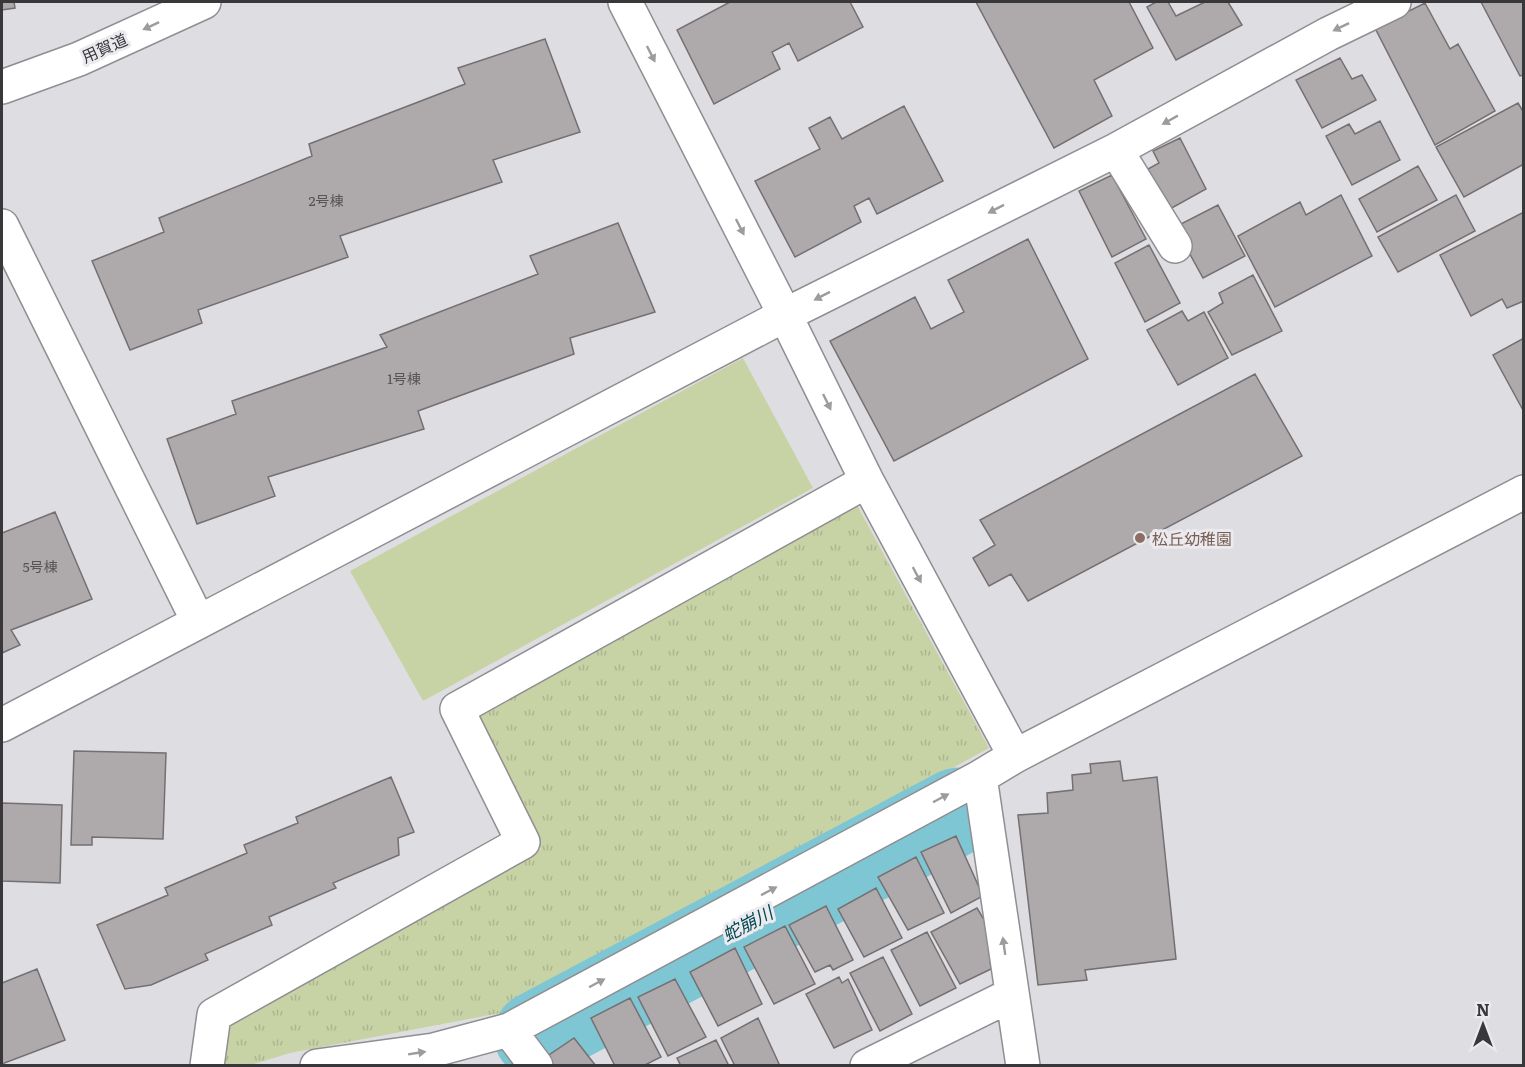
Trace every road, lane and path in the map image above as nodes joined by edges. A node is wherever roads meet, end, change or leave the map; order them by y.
1 (204, 2) edge
2 (625, 2) edge
3 (1394, 2) edge
4 (2, 87) edge
5 (1116, 150) junction
6 (2, 226) edge
7 (1175, 246) dead end
8 (785, 315) junction
9 (867, 482) junction
10 (1524, 492) edge
11 (198, 621) junction
12 (2, 725) edge
13 (1015, 756) junction
14 (980, 777) junction
15 (1011, 995) junction
16 (509, 1030) junction
17 (207, 1065) edge
18 (317, 1065) edge
19 (536, 1065) edge
20 (867, 1065) edge
21 (1023, 1065) edge

1 -> 4 street, 用賀道
2 -> 8 street
3 -> 5 street
5 - 7 street
5 -> 8 street
6 - 11 street
8 -> 9 street
8 - 11 street
9 -> 13 street
9 - 17 street
10 - 13 street
11 - 12 street
13 - 14 street
15 -> 14 street
16 -> 14 street
15 - 20 street
15 - 21 street
18 -> 16 street
16 - 19 street

